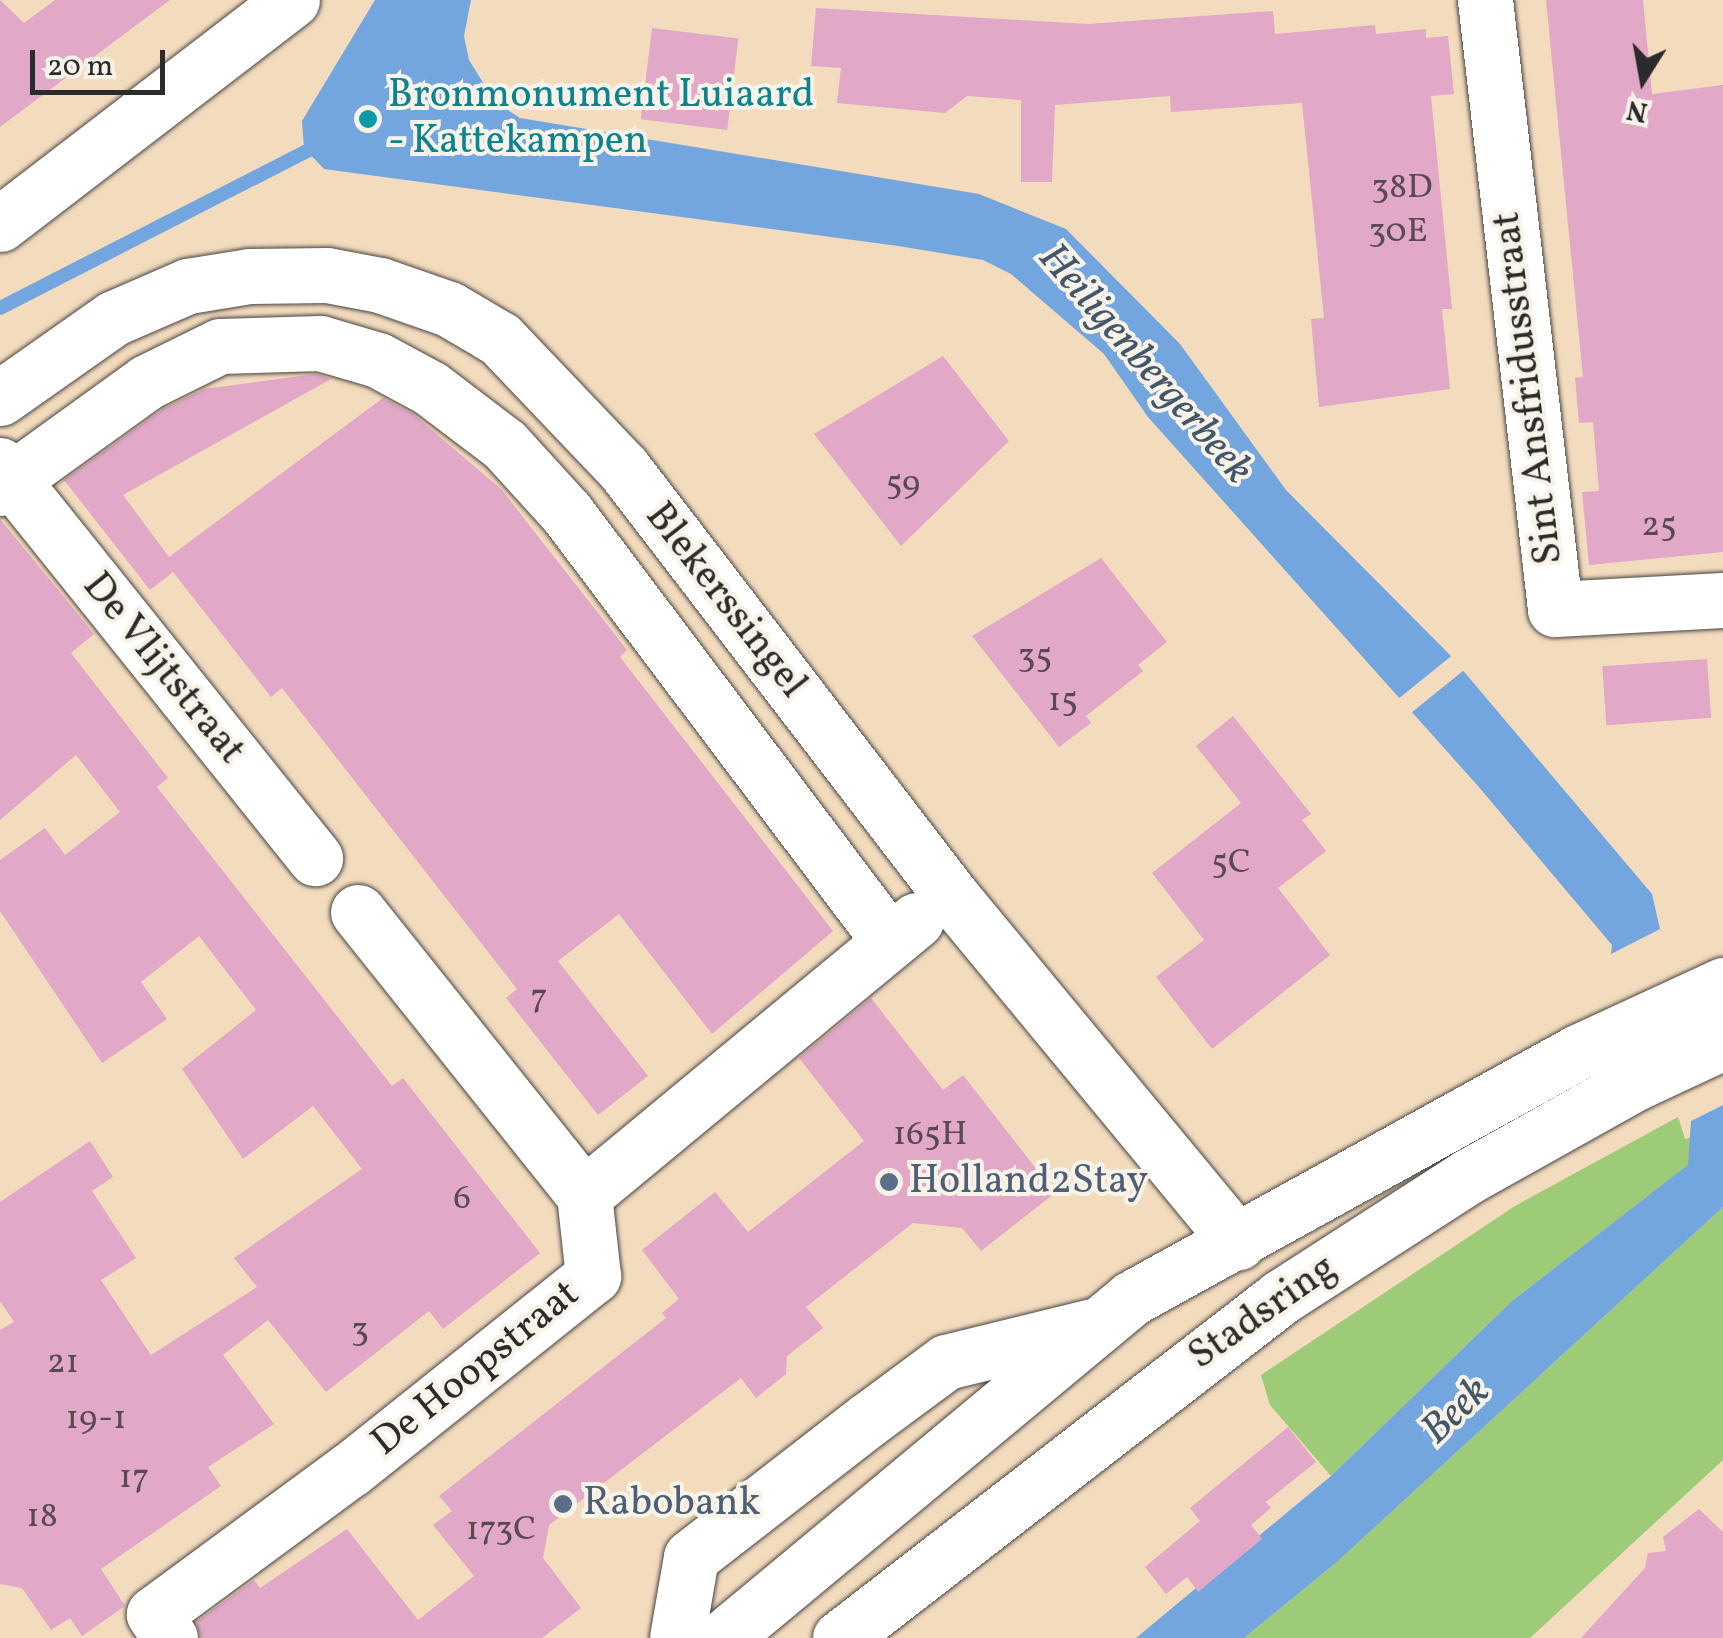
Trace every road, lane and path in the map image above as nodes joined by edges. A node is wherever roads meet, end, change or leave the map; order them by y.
1 (1484, 0) edge
2 (289, 1) edge
3 (0, 224) edge
4 (0, 398) edge
5 (4, 478) edge
6 (1723, 600) edge
7 (314, 858) dead end
8 (953, 898) junction
9 (358, 912) dead end
10 (887, 938) junction
11 (1723, 985) edge
12 (1723, 1042) edge
13 (584, 1194) junction
14 (1238, 1242) junction
15 (1281, 1297) junction
16 (1093, 1326) junction
17 (162, 1626) edge
18 (677, 1638) edge
19 (723, 1638) edge
20 (840, 1638) edge

1 - 6 street, Sint Ansfridusstraat
2 - 3 street
4 - 8 street, Blekerssingel
5 - 7 street, De Vlijtstraat
5 - 10 street, Blekerssingel
8 - 10 street
8 - 14 street, Blekerssingel
9 - 13 street
10 - 13 street
11 - 14 street, Stadsring
12 - 15 street, Stadsring
13 - 17 street, De Hoopstraat
14 - 15 street, Blekerssingel
14 - 16 street, Stadsring
15 - 20 street, Stadsring
16 - 18 street, Stadsring
16 - 19 street, Stadsring

